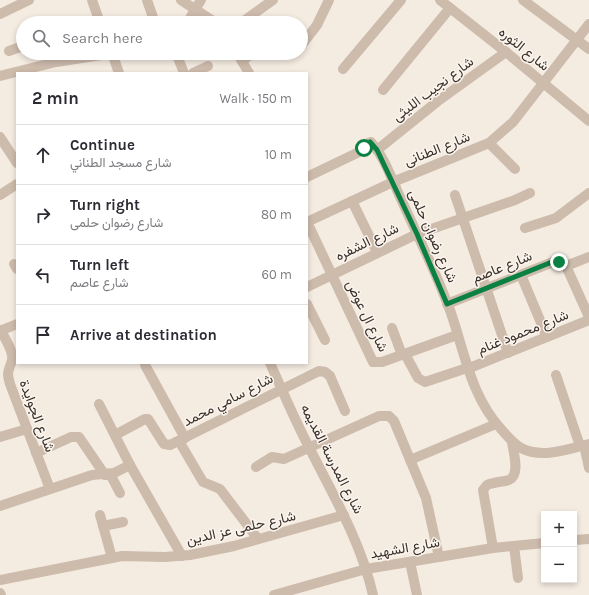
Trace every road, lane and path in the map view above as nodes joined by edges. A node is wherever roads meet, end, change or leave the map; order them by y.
1 (29, 0) edge
2 (92, 0) edge
3 (147, 0) edge
4 (180, 0) edge
5 (201, 0) edge
6 (273, 0) edge
7 (329, 0) edge
8 (401, 0) edge
9 (440, 0) edge
10 (529, 2) edge
11 (16, 3) edge
12 (450, 8) junction
13 (195, 10) junction
14 (0, 14) edge
15 (97, 16) edge
16 (153, 16) edge
17 (191, 16) edge
18 (205, 16) edge
19 (250, 16) edge
20 (589, 24) edge
21 (308, 38) edge
22 (574, 43) junction
23 (16, 48) edge
24 (9, 50) dead end
25 (589, 50) edge
26 (506, 52) junction
27 (82, 60) edge
28 (114, 60) edge
29 (179, 60) edge
30 (242, 60) edge
31 (208, 66) dead end
32 (44, 69) edge
33 (343, 69) dead end
34 (25, 72) edge
35 (119, 72) edge
36 (184, 72) edge
37 (195, 72) edge
38 (248, 72) edge
39 (16, 73) edge
40 (0, 76) edge
41 (543, 82) junction
42 (383, 90) dead end
43 (589, 121) edge
44 (0, 137) edge
45 (488, 143) junction
46 (374, 146) junction
47 (16, 161) edge
48 (515, 169) dead end
49 (308, 175) edge
50 (393, 182) junction
51 (16, 185) edge
52 (530, 193) dead end
53 (589, 193) edge
54 (0, 195) edge
55 (455, 195) dead end
56 (352, 201) junction
57 (462, 217) junction
58 (308, 222) edge
59 (308, 224) edge
60 (525, 228) dead end
61 (417, 234) junction
62 (377, 252) junction
63 (589, 257) edge
64 (566, 266) junction
65 (332, 275) junction
66 (521, 275) junction
67 (308, 287) edge
68 (487, 289) junction
69 (584, 294) edge
70 (447, 304) junction
71 (308, 306) edge
72 (589, 319) edge
73 (16, 324) edge
74 (392, 328) dead end
75 (0, 331) edge
76 (457, 335) junction
77 (547, 337) junction
78 (324, 340) dead end
79 (508, 353) junction
80 (404, 354) junction
81 (270, 364) edge
82 (145, 365) dead end
83 (467, 368) junction
84 (556, 375) dead end
85 (282, 389) junction
86 (99, 404) dead end
87 (345, 411) dead end
88 (496, 424) junction
89 (27, 429) junction
90 (115, 435) junction
91 (0, 437) edge
92 (182, 439) junction
93 (512, 442) junction
94 (584, 445) edge
95 (309, 448) junction
96 (36, 453) junction
97 (410, 460) junction
98 (130, 465) junction
99 (256, 467) dead end
100 (589, 468) edge
101 (107, 475) junction
102 (50, 489) junction
103 (120, 493) dead end
104 (0, 506) edge
105 (100, 515) dead end
106 (344, 516) junction
107 (122, 522) dead end
108 (103, 526) junction
109 (589, 539) edge
110 (258, 540) junction
111 (577, 540) edge
112 (541, 543) edge
113 (514, 546) junction
114 (493, 548) junction
115 (182, 556) junction
116 (439, 557) junction
117 (112, 558) junction
118 (410, 562) junction
119 (366, 569) junction
120 (518, 578) dead end
121 (0, 580) edge
122 (274, 595) edge
123 (373, 595) edge
124 (417, 595) edge

1 - 11 street
2 - 15 street
3 - 16 street
4 - 13 street
5 - 13 street
6 - 19 street
7 - 21 street
8 - 33 street
9 - 12 street, شارع الثوره
10 - 22 street
11 - 14 street
12 - 26 street, شارع الثوره
12 - 42 street
13 - 17 street
13 - 18 street
20 - 22 street, شارع الطنانى
22 - 25 street
22 - 41 street, شارع الطنانى
23 - 24 street
26 - 41 street, شارع الثوره
26 - 46 street, شارع نجيب الليثى
27 - 32 street
28 - 35 street
29 - 36 street
30 - 38 street
31 - 37 street
32 - 34 street
39 - 40 street
41 - 43 street, شارع الثوره
41 - 45 street, شارع الطنانى
44 - 47 street
45 - 48 street
45 - 50 street, شارع الطنانى
46 - 49 street, شارع نجيب الليثى
46 - 50 street, شارع رضوان حلمى
50 - 56 street, شارع الطنانى
50 - 61 street, شارع رضوان حلمى
51 - 54 street
52 - 57 street, شارع الشفره
53 - 60 street
55 - 57 street
56 - 58 street, شارع الطنانى
56 - 62 street
57 - 61 street, شارع الشفره
57 - 68 street
59 - 65 street, شارع ال عوض
61 - 62 street, شارع الشفره
61 - 70 street, شارع رضوان حلمى
62 - 65 street, شارع الشفره
63 - 64 street, شارع عاصم
64 - 66 street, شارع عاصم
64 - 69 street
65 - 67 street, شارع الشفره
65 - 80 street, شارع ال عوض
66 - 68 street, شارع عاصم
66 - 77 street
68 - 70 street, شارع عاصم
68 - 79 street
69 - 72 street
70 - 76 street, شارع رضوان حلمى
71 - 78 street
72 - 77 street, شارع محمود غنام
73 - 75 street
74 - 80 street, شارع محمود غنام
75 - 89 street, شارع الجوايدة
76 - 80 street, شارع ال عوض
76 - 83 street, شارع رضوان حلمى
77 - 79 street, شارع محمود غنام
79 - 83 street, شارع محمود غنام
80 - 83 street, شارع محمود غنام
81 - 85 street, شارع المدرسة القديمه
82 - 92 street
83 - 88 street, شارع رضوان حلمى
84 - 94 street
85 - 87 street, شارع سامي محمد
85 - 92 street, شارع سامي محمد
85 - 95 street, شارع المدرسة القديمه
86 - 90 street
88 - 93 street, شارع رضوان حلمى
88 - 97 street
89 - 91 street
89 - 96 street, شارع الجوايدة
90 - 92 street, شارع سامي محمد
90 - 98 street
92 - 110 street
93 - 94 street, شارع رضوان حلمى
93 - 114 street
94 - 100 street
95 - 97 street
95 - 99 street
95 - 106 street, شارع المدرسة القديمه
96 - 101 street
96 - 102 street, شارع الجوايدة
97 - 116 street
98 - 101 street
98 - 115 street
101 - 102 street
101 - 103 street
102 - 104 street
105 - 108 street
106 - 110 street, شارع حلمى عز الدين
106 - 119 street, شارع المدرسة القديمه
107 - 108 street
108 - 117 street
109 - 111 street
110 - 115 street, شارع حلمى عز الدين
112 - 113 street, شارع الشهيد
113 - 114 street, شارع الشهيد
113 - 120 street
114 - 116 street, شارع الشهيد
115 - 117 street, شارع حلمى عز الدين
116 - 118 street, شارع الشهيد
117 - 121 street, شارع حلمى عز الدين
118 - 119 street, شارع الشهيد
118 - 124 street
119 - 122 street, شارع الشهيد
119 - 123 street, شارع المدرسة القديمه

